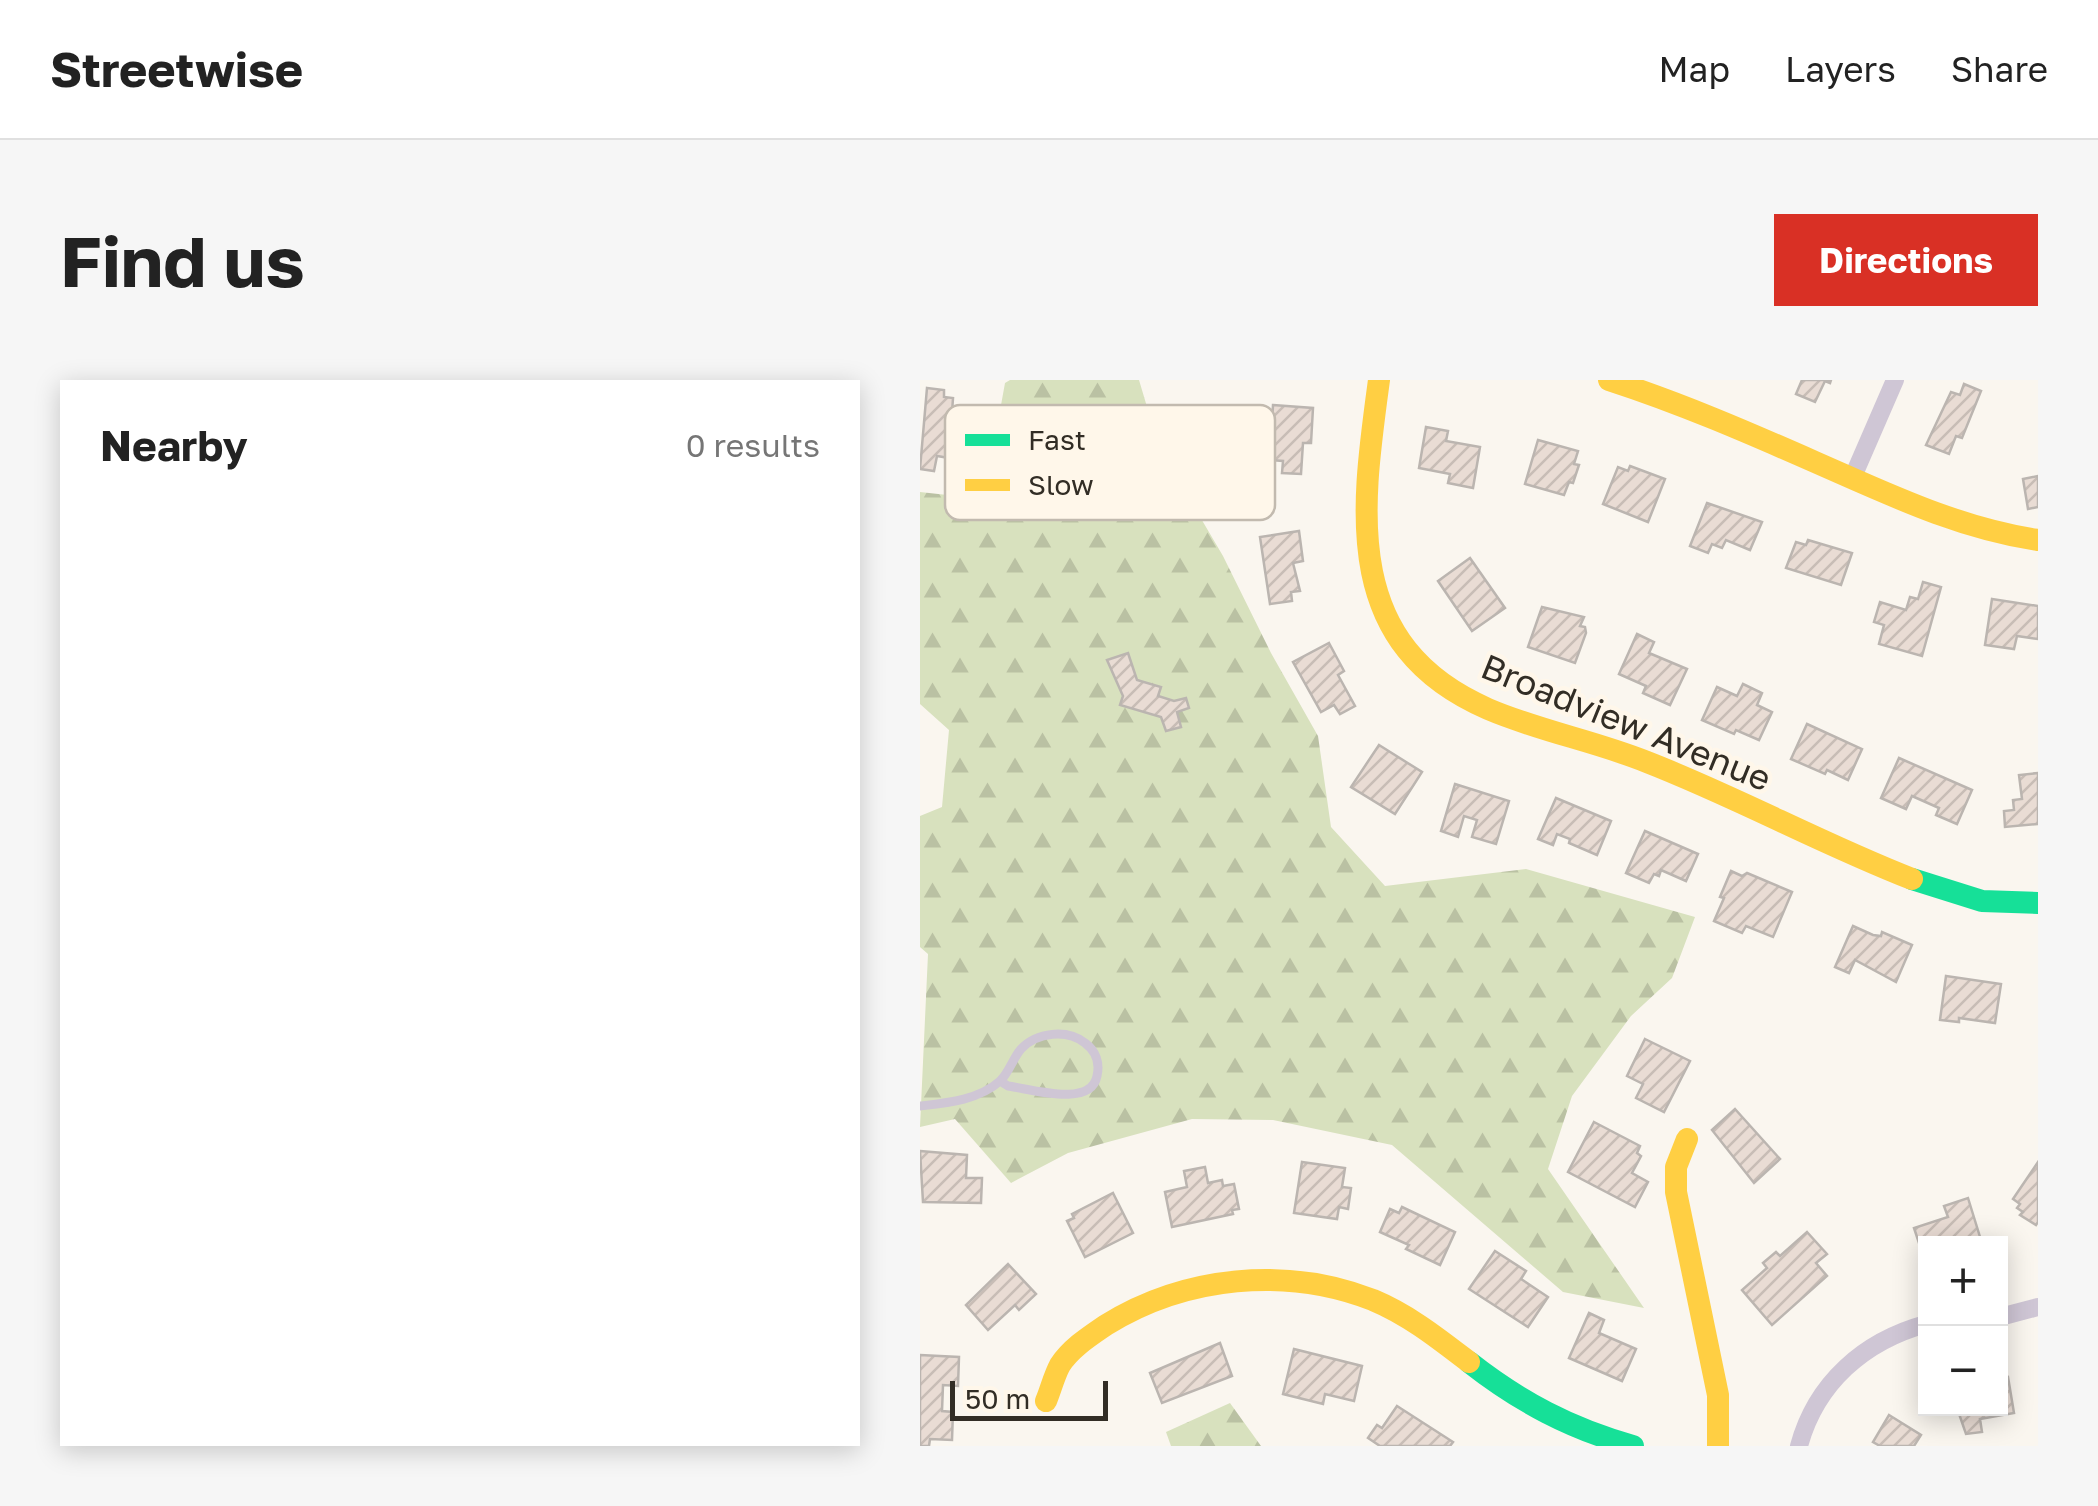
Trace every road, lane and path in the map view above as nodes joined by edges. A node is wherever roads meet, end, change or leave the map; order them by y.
1 (1379, 380) edge
2 (1609, 380) edge
3 (1895, 380) edge
4 (1852, 479) junction
5 (2038, 540) edge
6 (2038, 903) edge
7 (1000, 1082) junction
8 (920, 1106) edge
9 (1687, 1139) dead end
10 (2038, 1308) edge
11 (2008, 1315) edge
12 (1921, 1326) edge
13 (1046, 1401) dead end
14 (1632, 1446) edge
15 (1718, 1446) edge
16 (1799, 1446) edge

1 - 6 street, Broadview Avenue
2 - 4 street
3 - 4 street
4 - 5 street
7 - 7 lane
7 - 8 lane
9 - 15 street
10 - 11 street
12 - 16 street
13 - 14 street

